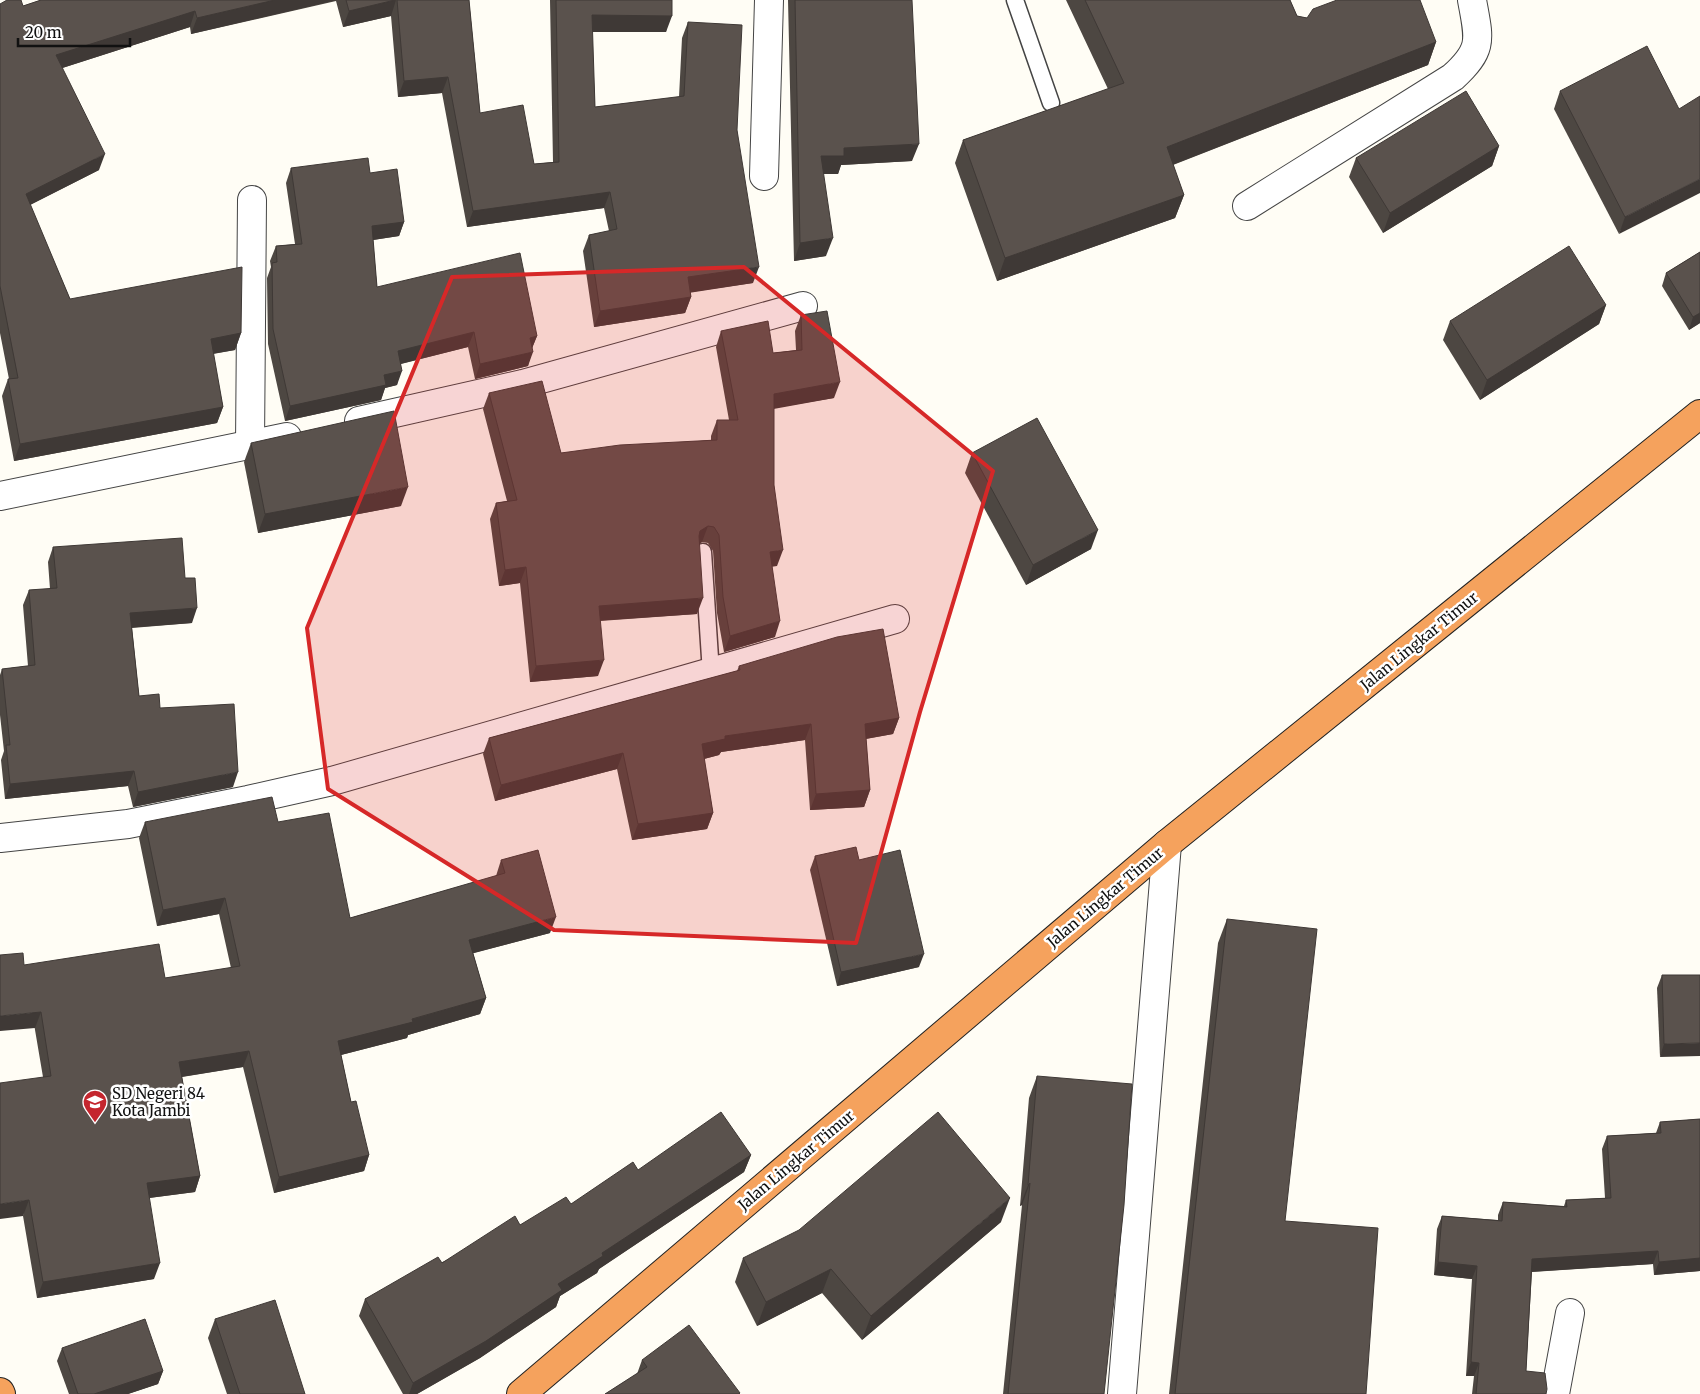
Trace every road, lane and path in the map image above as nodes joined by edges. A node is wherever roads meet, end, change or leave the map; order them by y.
1 (769, 0) edge
2 (1015, 0) edge
3 (1472, 0) edge
4 (1052, 103) dead end
5 (764, 176) dead end
6 (252, 200) dead end
7 (1248, 206) dead end
8 (802, 306) dead end
9 (1700, 414) edge
10 (338, 425) edge
11 (309, 432) edge
12 (250, 445) junction
13 (0, 496) edge
14 (702, 552) edge
15 (895, 619) dead end
16 (711, 673) junction
17 (0, 838) edge
18 (1167, 844) junction
19 (1570, 1313) dead end
20 (521, 1394) edge
21 (1122, 1394) edge
22 (1555, 1394) edge

1 - 5 street
2 - 4 lane
3 - 7 street
6 - 12 street
8 - 10 street
9 - 18 highway, Jalan Lingkar Timur
11 - 12 street
12 - 13 street
14 - 16 lane
15 - 16 street
16 - 17 street
18 - 20 highway, Jalan Lingkar Timur
18 - 21 street
19 - 22 street

